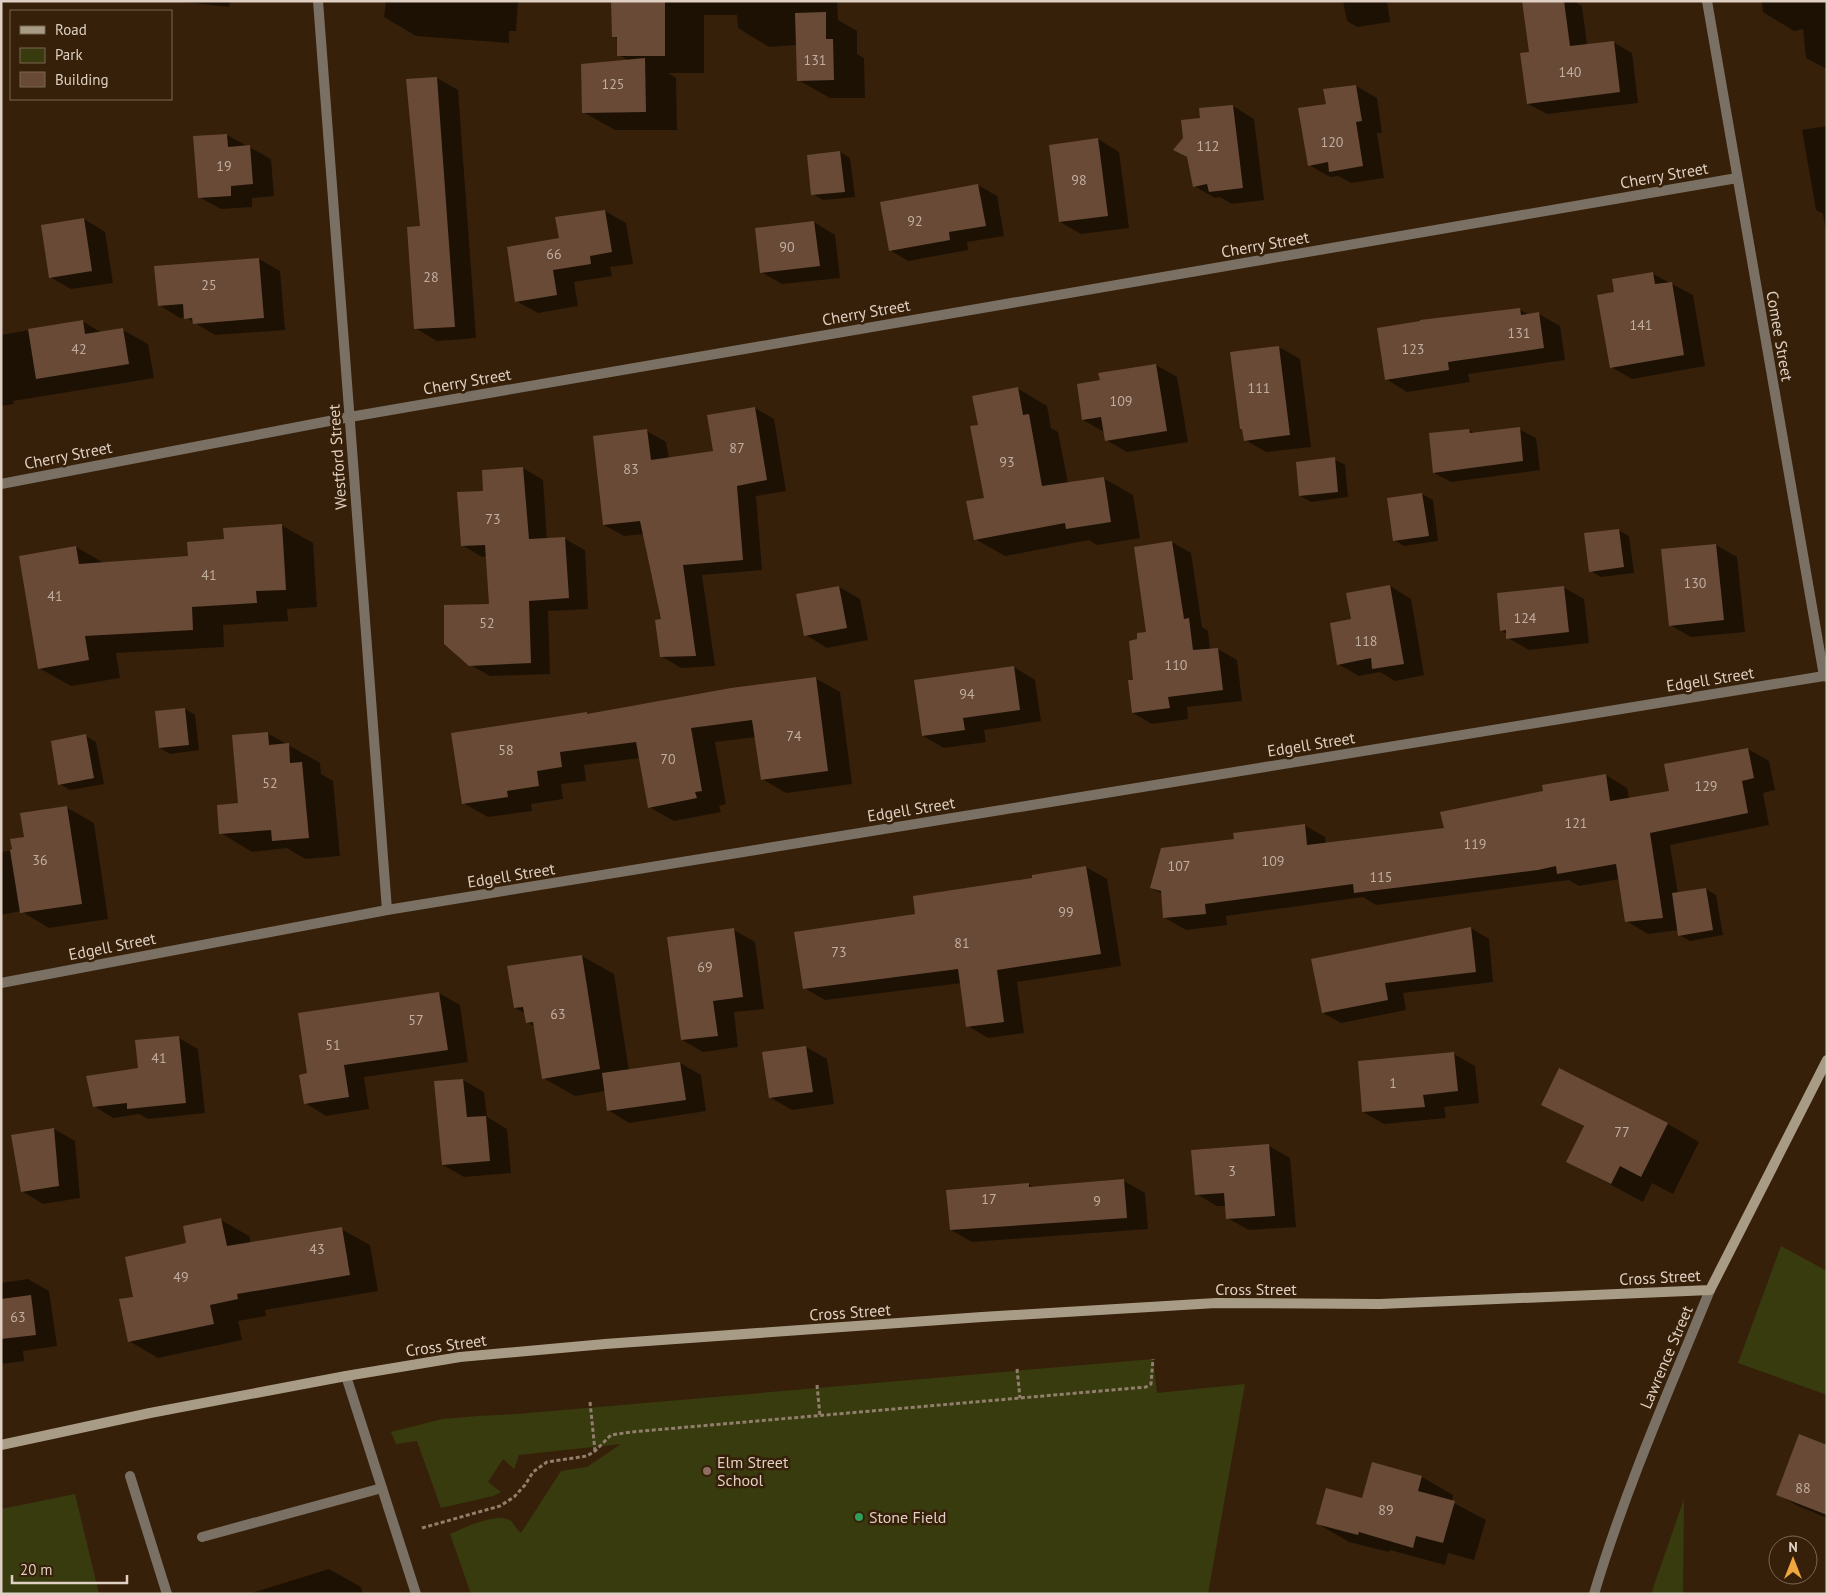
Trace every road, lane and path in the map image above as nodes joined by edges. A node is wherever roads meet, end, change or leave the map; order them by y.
1 (318, 1) edge
2 (1707, 1) edge
3 (1737, 178) junction
4 (350, 416) junction
5 (1, 484) edge
6 (1826, 676) edge
7 (387, 910) junction
8 (1, 983) edge
9 (1827, 1060) edge
10 (1710, 1290) junction
11 (1153, 1359) dead end
12 (1017, 1369) dead end
13 (346, 1376) junction
14 (817, 1385) dead end
15 (1020, 1398) junction
16 (590, 1402) dead end
17 (820, 1416) junction
18 (1, 1444) edge
19 (595, 1451) junction
20 (130, 1476) dead end
21 (382, 1488) junction
22 (397, 1536) junction
23 (202, 1537) dead end
24 (167, 1594) edge
25 (416, 1594) edge
26 (1594, 1594) edge

1 - 4 street, Westford Street
2 - 3 street, Comee Street
3 - 4 street, Cherry Street
3 - 6 street, Comee Street
4 - 5 street, Cherry Street
4 - 7 street, Westford Street
6 - 7 street, Edgell Street
7 - 8 street, Edgell Street
9 - 10 street, Lawrence Street
10 - 13 street, Cross Street
10 - 26 street, Lawrence Street
11 - 15 path
12 - 15 path
13 - 18 street, Cross Street
13 - 21 street
14 - 17 path
15 - 17 path
16 - 19 path
17 - 19 path
19 - 22 path
20 - 24 street
21 - 22 street
21 - 23 street
22 - 25 street

